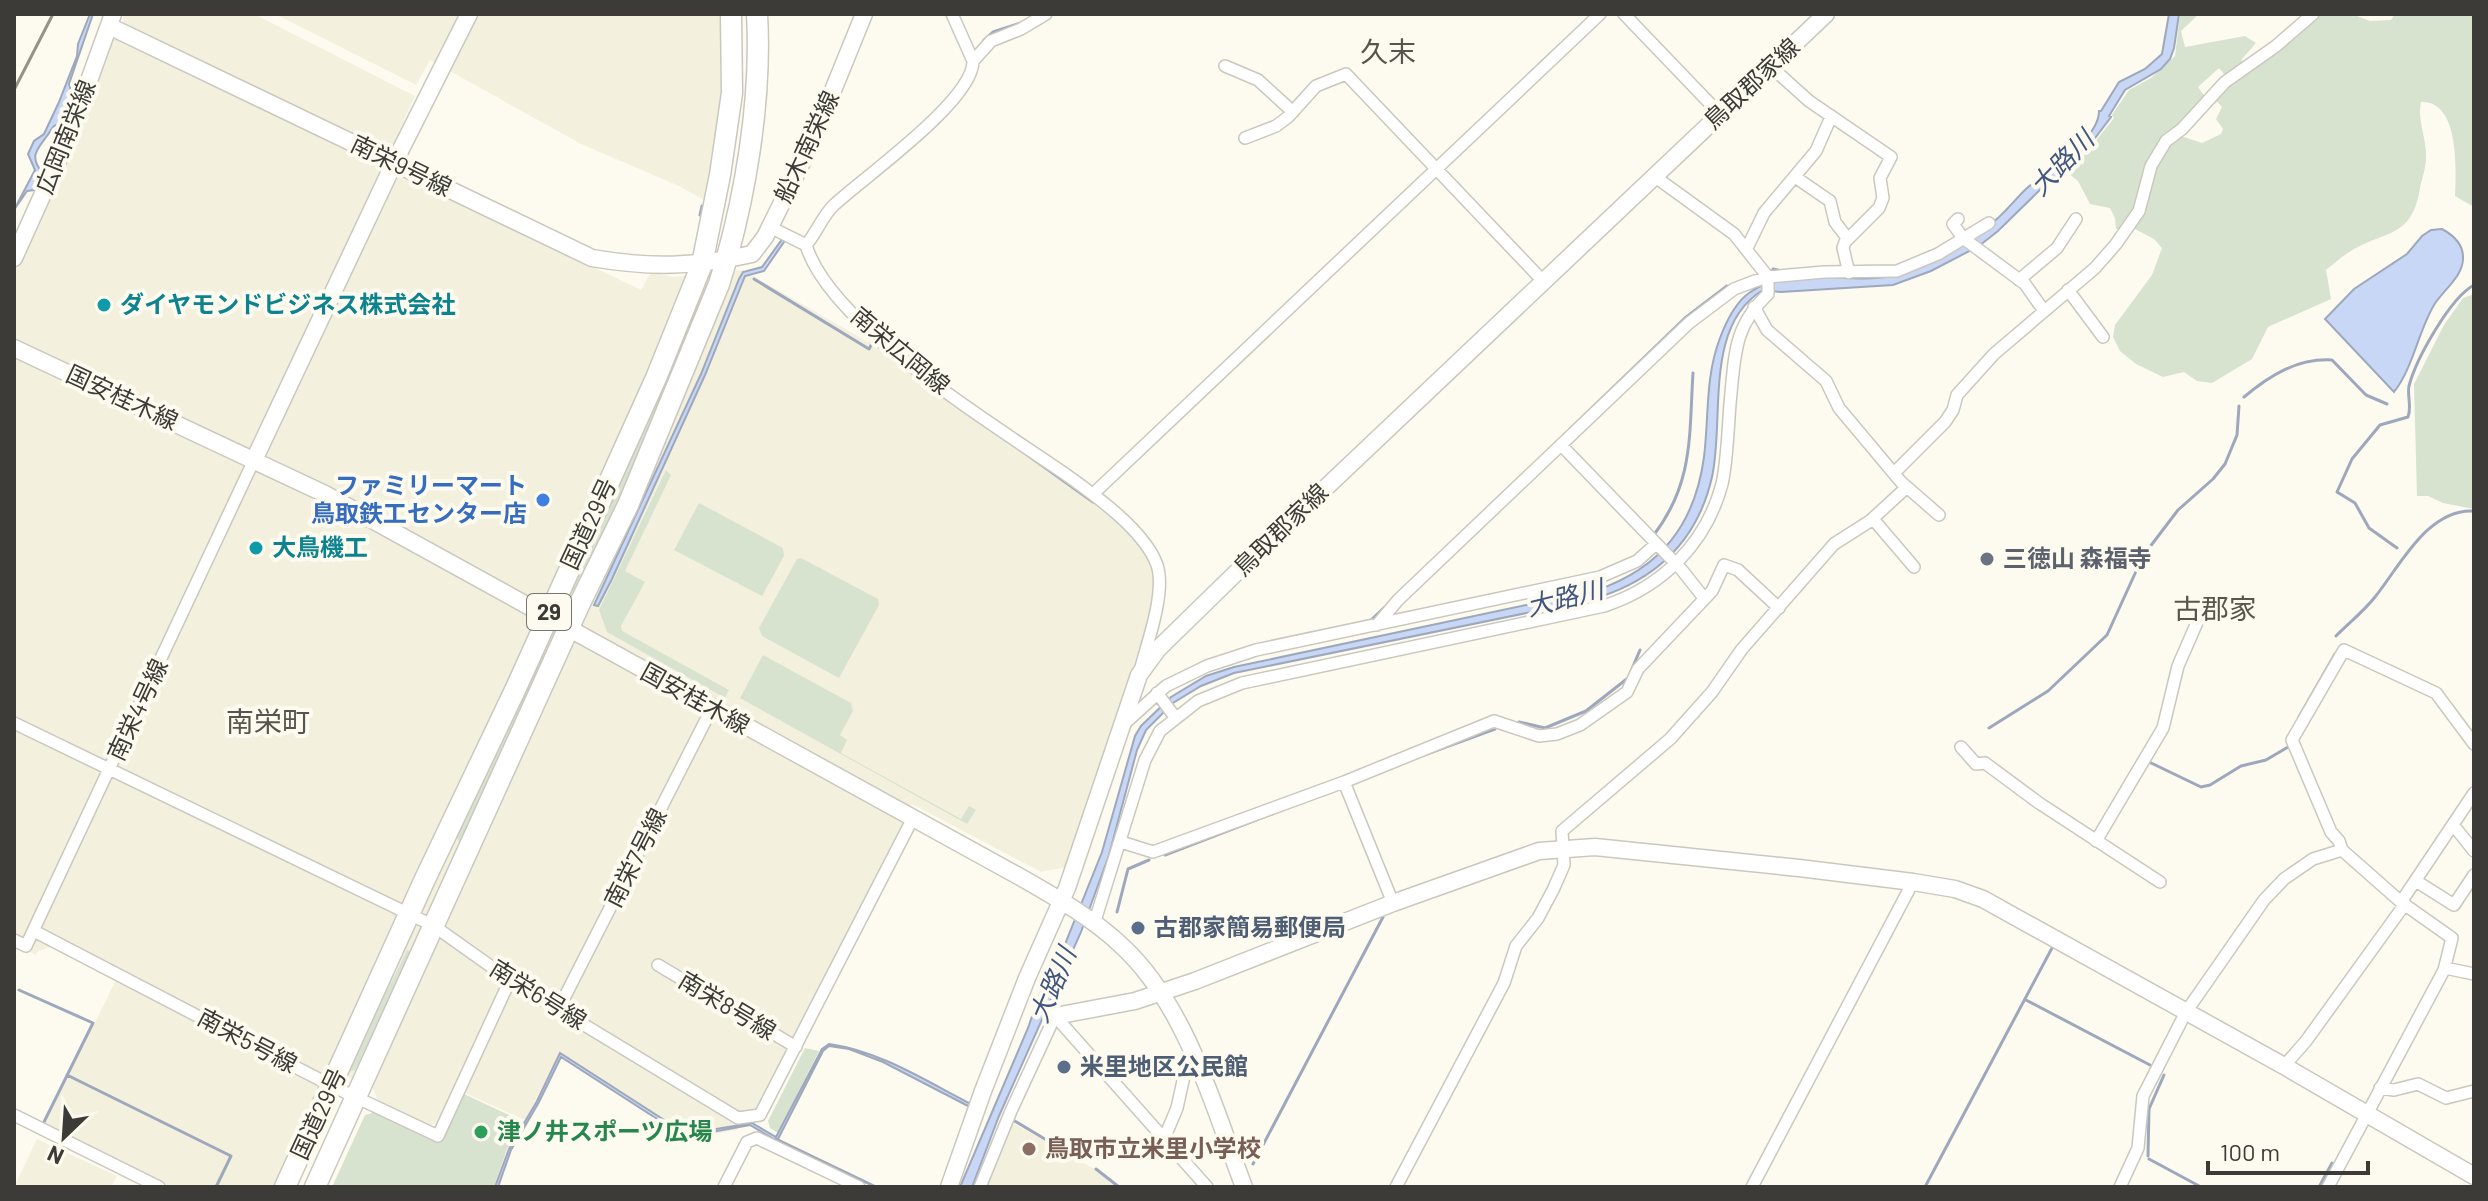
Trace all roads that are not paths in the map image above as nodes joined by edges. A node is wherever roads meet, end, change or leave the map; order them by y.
1 (469, 14) edge
2 (731, 14) edge
3 (757, 14) edge
4 (864, 14) edge
5 (952, 14) edge
6 (1046, 14) edge
7 (1600, 14) edge
8 (1624, 14) edge
9 (1826, 14) edge
10 (2313, 14) edge
11 (111, 20) edge
12 (973, 61) junction
13 (1225, 66) dead end
14 (1770, 66) junction
15 (1293, 112) junction
16 (1719, 113) junction
17 (1831, 117) junction
18 (1245, 138) dead end
19 (394, 163) junction
20 (1436, 169) junction
21 (1654, 176) junction
22 (1795, 177) junction
23 (1958, 219) dead end
24 (2076, 219) dead end
25 (1989, 223) dead end
26 (770, 227) junction
27 (1963, 238) junction
28 (1848, 239) junction
29 (806, 245) junction
30 (1747, 248) junction
31 (14, 258) edge
32 (728, 259) junction
33 (702, 264) junction
34 (1849, 273) junction
35 (2019, 280) junction
36 (1543, 281) junction
37 (1768, 284) junction
38 (2068, 290) junction
39 (1754, 307) junction
40 (2044, 311) junction
41 (2103, 337) dead end
42 (14, 348) edge
43 (1562, 446) junction
44 (254, 460) junction
45 (1894, 473) junction
46 (1907, 487) junction
47 (1093, 494) junction
48 (1939, 515) dead end
49 (1873, 519) junction
50 (1656, 545) junction
51 (1676, 564) junction
52 (1914, 567) dead end
53 (1704, 598) junction
54 (2201, 604) dead end
55 (1779, 608) junction
56 (546, 617) junction
57 (1377, 625) junction
58 (568, 629) junction
59 (1139, 675) junction
60 (1157, 693) junction
61 (712, 708) junction
62 (1175, 717) junction
63 (14, 723) edge
64 (1123, 725) junction
65 (2474, 744) edge
66 (1961, 747) dead end
67 (110, 770) junction
68 (1344, 782) junction
69 (2474, 793) edge
70 (913, 818) junction
71 (2454, 826) junction
72 (2096, 841) junction
73 (1121, 842) junction
74 (1565, 850) junction
75 (2342, 850) junction
76 (2474, 851) edge
77 (2474, 875) edge
78 (2416, 881) junction
79 (1913, 882) junction
80 (2160, 882) dead end
81 (1393, 903) junction
82 (2403, 903) junction
83 (1067, 906) junction
84 (410, 915) junction
85 (1091, 922) junction
86 (434, 926) junction
87 (34, 931) junction
88 (14, 940) edge
89 (658, 965) dead end
90 (2445, 968) junction
91 (2474, 974) edge
92 (510, 980) junction
93 (1160, 993) junction
94 (559, 1008) junction
95 (2186, 1012) junction
96 (1055, 1016) junction
97 (796, 1047) junction
98 (1190, 1049) junction
99 (2284, 1066) junction
100 (332, 1086) junction
101 (2380, 1088) junction
102 (2474, 1091) edge
103 (357, 1098) junction
104 (2366, 1114) junction
105 (14, 1115) edge
106 (1164, 1139) junction
107 (2474, 1176) edge
108 (159, 1187) edge
109 (285, 1187) edge
110 (315, 1187) edge
111 (724, 1187) edge
112 (859, 1187) edge
113 (949, 1187) edge
114 (980, 1187) edge
115 (1207, 1187) edge
116 (1244, 1187) edge
117 (1396, 1187) edge
118 (1752, 1187) edge
119 (2120, 1187) edge
120 (2328, 1187) edge

1 - 19 street
2 - 33 highway, 国道29号 / 29
3 - 32 highway, 国道29号 / 29
4 - 26 street, 船木南栄線
5 - 12 street
6 - 12 street
7 - 20 street
8 - 16 street
9 - 14 street, 鳥取郡家線
10 - 38 street
11 - 19 street, 南栄9号線
11 - 31 street, 広岡南栄線
12 - 29 street
13 - 15 street
14 - 16 street, 鳥取郡家線
14 - 17 street
15 - 18 street
15 - 20 street
16 - 21 street, 鳥取郡家線
17 - 22 street
17 - 28 street
19 - 33 street, 南栄9号線
19 - 44 street
20 - 36 street
20 - 47 street
21 - 30 street
21 - 36 street, 鳥取郡家線
22 - 28 street
22 - 30 street
23 - 27 street
24 - 35 street
25 - 27 street
26 - 29 street
26 - 32 street, 船木南栄線
27 - 34 street
27 - 35 street
28 - 34 street
29 - 47 street, 南栄広岡線
30 - 37 street
32 - 33 street, 南栄9号線
32 - 58 highway, 国道29号 / 29
33 - 56 highway, 国道29号 / 29
34 - 37 street
35 - 40 street
36 - 59 street, 鳥取郡家線
37 - 39 street
37 - 43 street
38 - 40 street
38 - 41 street
39 - 45 street
39 - 51 street
40 - 45 street
42 - 44 street, 国安桂木線
43 - 50 street
43 - 57 street
44 - 56 street, 国安桂木線
44 - 67 street, 南栄4号線
45 - 46 street
46 - 48 street
46 - 49 street
47 - 59 street, 南栄広岡線
49 - 52 street
49 - 55 street
50 - 51 street
50 - 57 street
51 - 53 street
51 - 62 street
53 - 55 street
53 - 68 street
54 - 72 street
55 - 74 street
56 - 58 street, 国安桂木線
56 - 84 highway, 国道29号 / 29
57 - 60 street
58 - 61 street, 国安桂木線
58 - 86 highway, 国道29号 / 29
59 - 64 street, 鳥取郡家線
60 - 62 street
60 - 64 street
61 - 70 street, 国安桂木線
61 - 94 street, 南栄7号線
62 - 73 street
63 - 67 street, 南栄6号線
64 - 83 street, 鳥取郡家線
65 - 75 street
66 - 72 street
67 - 84 street, 南栄6号線
67 - 87 street, 南栄4号線
68 - 73 street
68 - 81 street
69 - 71 street
70 - 83 street, 国安桂木線
70 - 97 street, 南栄6号線
71 - 76 street
71 - 78 street
72 - 80 street
73 - 85 street
74 - 79 street
74 - 81 street
74 - 117 street
75 - 82 street
75 - 95 street
77 - 78 street
78 - 82 street
79 - 95 street
79 - 118 street
81 - 93 street
82 - 90 street
82 - 99 street
83 - 85 street, 国安桂木線
83 - 113 street, 鳥取郡家線
84 - 86 street, 南栄6号線
84 - 100 highway, 国道29号 / 29
85 - 93 street, 国安桂木線
86 - 92 street, 南栄6号線
86 - 103 highway, 国道29号 / 29
87 - 88 street
87 - 100 street, 南栄5号線
89 - 97 street, 南栄8号線
90 - 91 street
90 - 101 street
92 - 94 street, 南栄6号線
92 - 103 street, 南栄5号線
93 - 96 street
93 - 98 street, 国安桂木線
94 - 97 street, 南栄6号線
95 - 99 street
95 - 119 street
96 - 106 street
96 - 114 street
98 - 106 street
98 - 116 street, 国安桂木線
99 - 104 street
100 - 103 street, 南栄5号線
100 - 109 highway, 国道29号 / 29
101 - 102 street
101 - 104 street
103 - 110 highway, 国道29号 / 29
104 - 107 street
104 - 120 street
105 - 108 street
106 - 115 street
111 - 112 street

